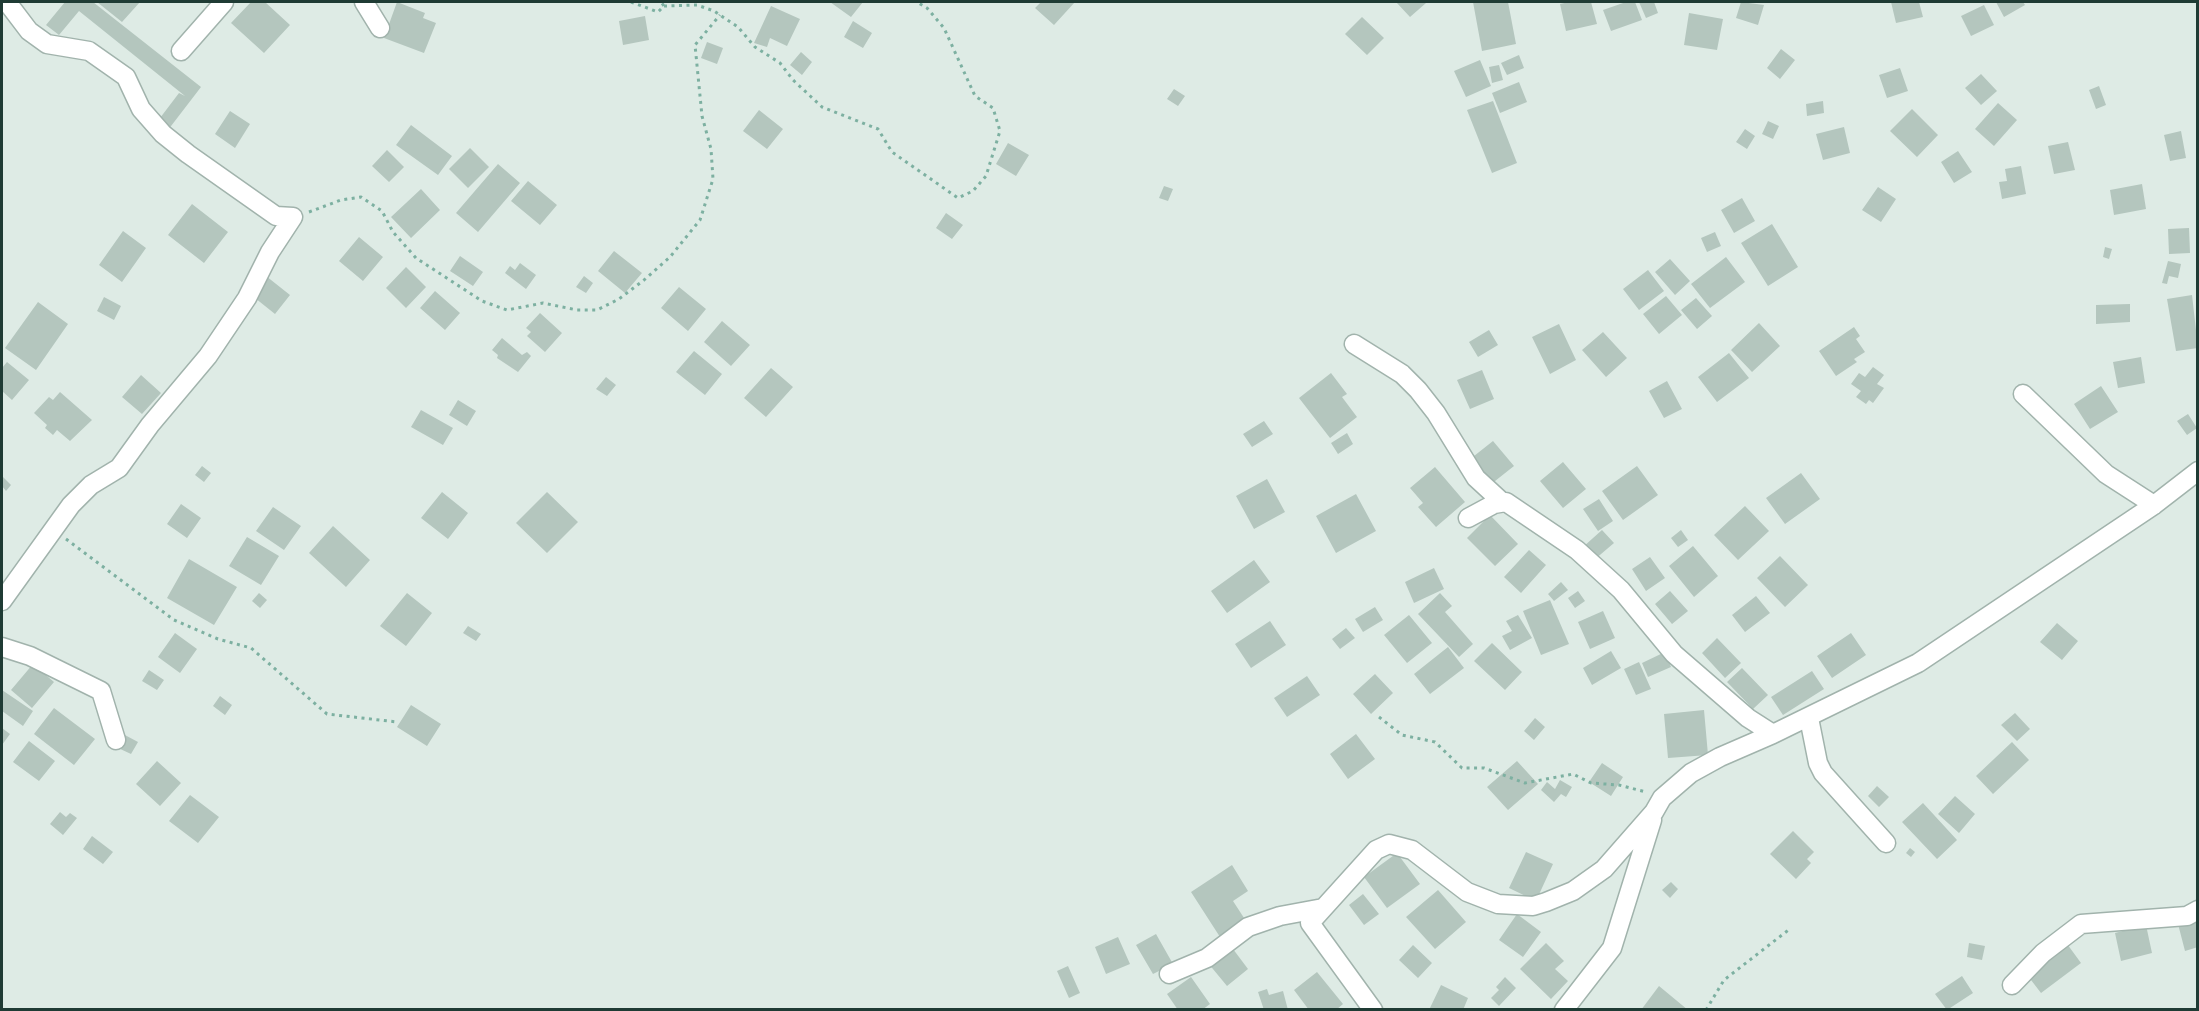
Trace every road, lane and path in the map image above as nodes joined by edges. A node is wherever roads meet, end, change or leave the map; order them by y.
1 (7, 2) edge
2 (224, 2) edge
3 (364, 2) edge
4 (631, 2) edge
5 (661, 2) edge
6 (917, 2) edge
7 (664, 6) junction
8 (720, 15) junction
9 (380, 28) dead end
10 (181, 51) dead end
11 (293, 218) junction
12 (1354, 344) dead end
13 (2023, 394) dead end
14 (2198, 471) edge
15 (1501, 501) junction
16 (2154, 505) junction
17 (1468, 518) dead end
18 (53, 530) junction
19 (2, 601) edge
20 (2, 647) edge
21 (1379, 717) dead end
22 (1809, 718) junction
23 (397, 722) dead end
24 (1773, 734) junction
25 (116, 740) dead end
26 (1658, 805) junction
27 (1886, 843) dead end
28 (1323, 908) junction
29 (2198, 910) edge
30 (1791, 928) dead end
31 (1169, 974) dead end
32 (2012, 985) dead end
33 (1372, 1010) edge
34 (1564, 1010) edge
35 (1706, 1010) edge

1 - 11 street
2 - 10 street
3 - 9 street
4 - 7 path
5 - 7 path
6 - 8 path
7 - 8 path
8 - 11 path
11 - 18 street
12 - 15 street
13 - 16 street
14 - 16 street
15 - 17 street
15 - 24 street
16 - 22 street
18 - 19 street
18 - 23 path
20 - 25 street
21 - 26 path
22 - 24 street
22 - 27 street
24 - 26 street
26 - 28 street
26 - 34 street
28 - 31 street
28 - 33 street
29 - 32 street
30 - 35 path

